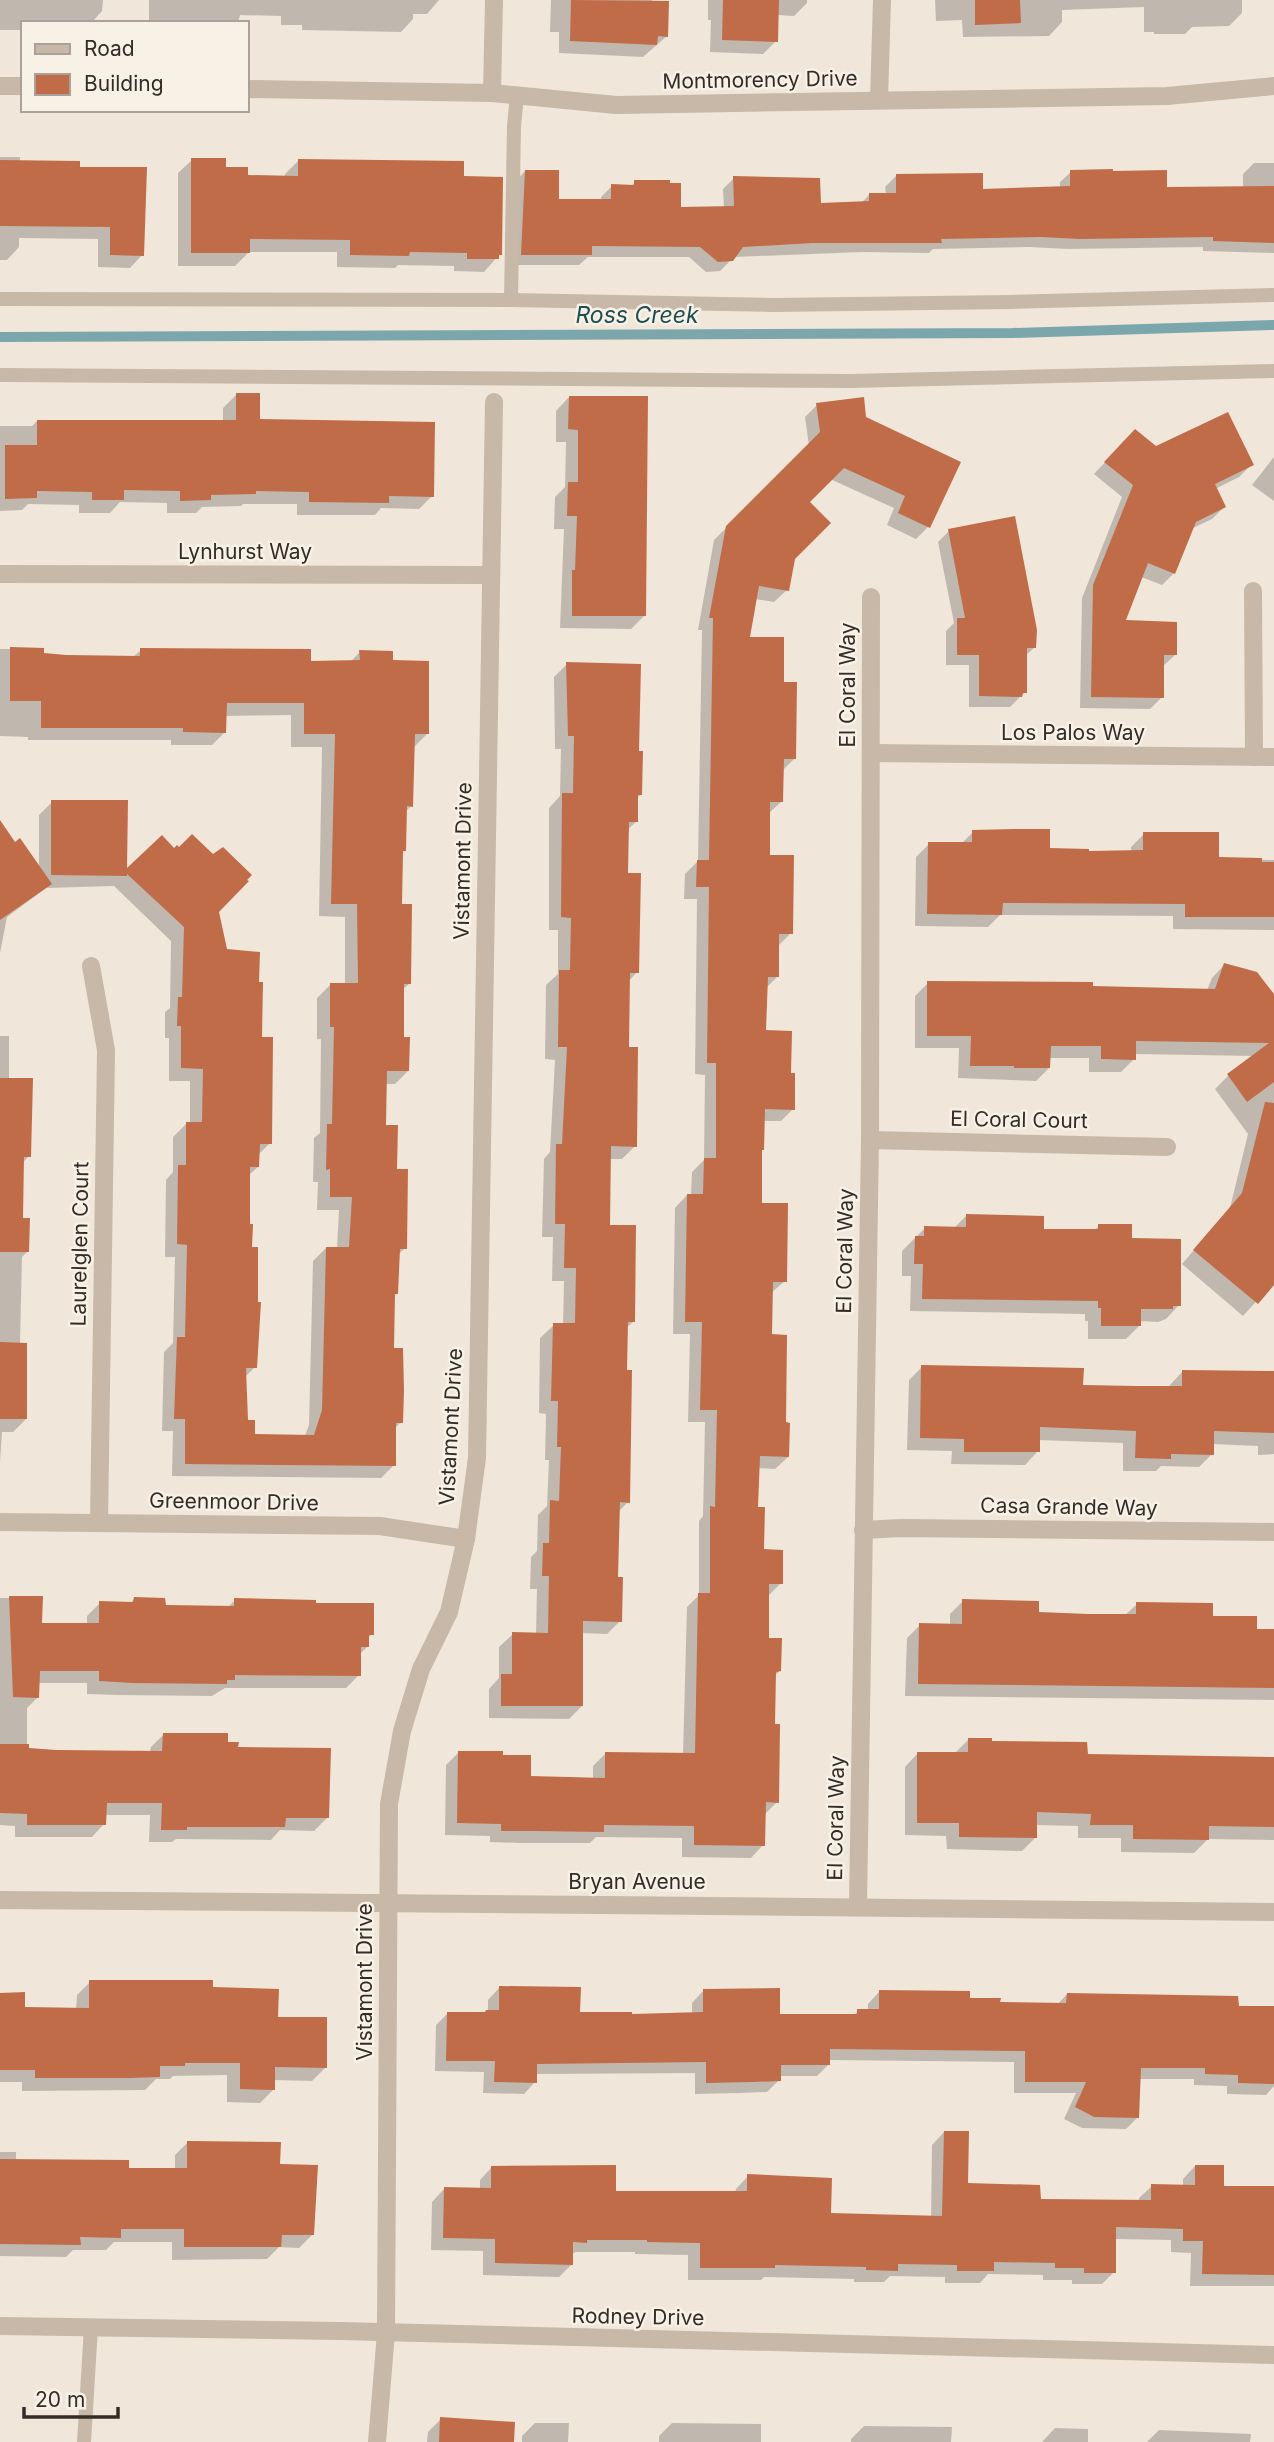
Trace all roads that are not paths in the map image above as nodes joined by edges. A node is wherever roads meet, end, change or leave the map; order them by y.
1 (494, 0) edge
2 (882, 0) edge
3 (0, 86) edge
4 (21, 86) edge
5 (1274, 86) edge
6 (248, 89) edge
7 (492, 93) junction
8 (517, 96) junction
9 (879, 100) junction
10 (1274, 296) edge
11 (0, 299) edge
12 (511, 300) junction
13 (1274, 371) edge
14 (0, 375) edge
15 (494, 402) dead end
16 (0, 574) edge
17 (490, 575) junction
18 (1254, 591) dead end
19 (871, 597) dead end
20 (872, 753) junction
21 (1254, 757) junction
22 (1274, 757) edge
23 (91, 966) dead end
24 (870, 1140) junction
25 (1167, 1147) dead end
26 (0, 1522) edge
27 (99, 1523) junction
28 (863, 1530) junction
29 (1274, 1532) edge
30 (466, 1539) junction
31 (0, 1900) edge
32 (388, 1904) junction
33 (858, 1906) junction
34 (1274, 1912) edge
35 (0, 2326) edge
36 (91, 2327) junction
37 (386, 2333) junction
38 (1274, 2355) edge
39 (84, 2442) edge
40 (377, 2442) edge

1 - 7 street
2 - 9 street
3 - 4 street
5 - 9 street, Montmorency Drive
6 - 7 street, Montmorency Drive
7 - 8 street, Montmorency Drive
8 - 9 street, Montmorency Drive
8 - 12 lane
10 - 12 lane
11 - 12 lane
13 - 14 lane
15 - 17 street, Vistamont Drive
16 - 17 street, Lynhurst Way
17 - 30 street, Vistamont Drive
18 - 21 street
19 - 20 street, El Coral Way
20 - 21 street, Los Palos Way
20 - 24 street, El Coral Way
21 - 22 street, Los Palos Way
23 - 27 street, Laurelglen Court
24 - 25 street, El Coral Court
24 - 28 street, El Coral Way
26 - 27 street, Greenmoor Drive
27 - 30 street, Greenmoor Drive
28 - 29 street, Casa Grande Way
28 - 33 street, El Coral Way
30 - 32 street, Vistamont Drive
31 - 32 street, Bryan Avenue
32 - 33 street, Bryan Avenue
32 - 37 street, Vistamont Drive
33 - 34 street, Bryan Avenue
35 - 36 street, Rodney Drive
36 - 37 street, Rodney Drive
36 - 39 lane
37 - 38 street, Rodney Drive
37 - 40 street, Vistamont Drive

